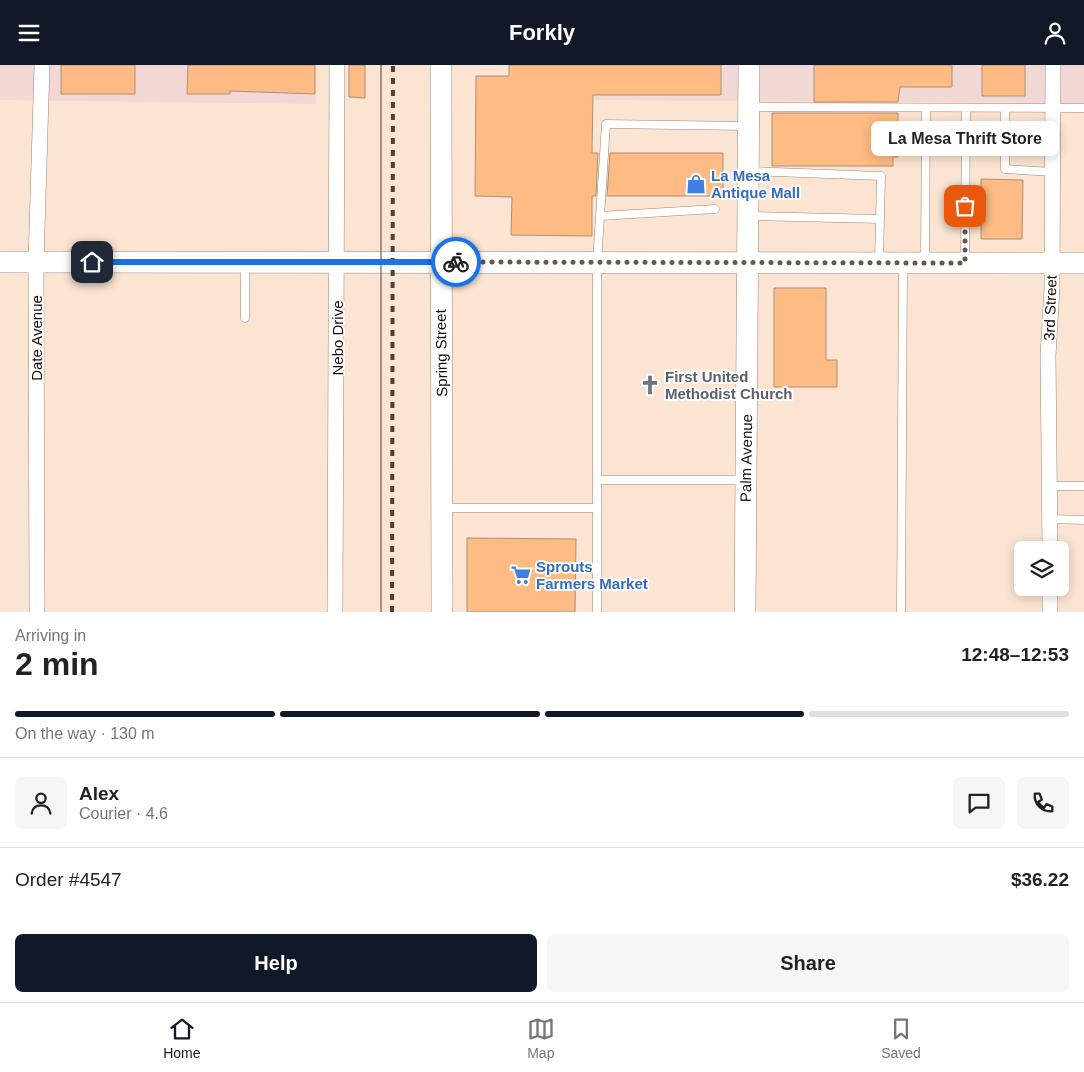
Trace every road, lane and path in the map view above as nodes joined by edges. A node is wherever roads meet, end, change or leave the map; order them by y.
1 (42, 65) edge
2 (337, 65) edge
3 (442, 65) edge
4 (749, 65) edge
5 (1053, 65) edge
6 (926, 107) junction
7 (966, 108) junction
8 (1005, 108) junction
9 (1053, 108) junction
10 (1084, 108) edge
11 (748, 117) junction
12 (748, 171) junction
13 (1053, 172) junction
14 (715, 209) dead end
15 (600, 216) junction
16 (747, 217) junction
17 (880, 219) junction
18 (0, 262) edge
19 (36, 262) junction
20 (245, 262) junction
21 (336, 262) junction
22 (440, 262) junction
23 (597, 263) junction
24 (747, 263) junction
25 (879, 263) junction
26 (903, 263) junction
27 (925, 263) junction
28 (965, 263) junction
29 (1052, 263) junction
30 (1084, 263) edge
31 (245, 318) dead end
32 (597, 480) junction
33 (746, 480) junction
34 (1049, 486) junction
35 (1084, 486) edge
36 (441, 508) junction
37 (597, 508) junction
38 (1050, 519) junction
39 (1084, 520) edge
40 (1050, 541) edge
41 (1050, 596) edge
42 (37, 612) edge
43 (336, 612) edge
44 (442, 612) edge
45 (597, 612) edge
46 (745, 612) edge
47 (901, 612) edge
48 (1050, 612) edge

1 - 19 street, Date Avenue
2 - 21 street, Nebo Drive
3 - 22 main road, Spring Street
4 - 11 main road, Palm Avenue
5 - 9 street, 3rd Street
6 - 7 lane
6 - 11 lane
6 - 27 lane
7 - 8 lane
7 - 28 lane
8 - 9 lane
8 - 13 lane
9 - 10 lane
9 - 13 street, 3rd Street
11 - 12 main road, Palm Avenue
11 - 15 lane
12 - 16 main road, Palm Avenue
12 - 17 lane
13 - 29 street, 3rd Street
14 - 15 lane
15 - 23 lane
16 - 17 lane
16 - 24 main road, Palm Avenue
17 - 25 lane
18 - 19 main road
19 - 20 main road
19 - 42 street, Date Avenue
20 - 21 main road
20 - 31 lane
21 - 22 main road
21 - 43 street, Nebo Drive
22 - 23 main road
22 - 36 main road, Spring Street
23 - 24 main road
23 - 32 lane
24 - 25 main road
24 - 33 main road, Palm Avenue
25 - 26 main road
26 - 27 main road
26 - 47 lane
27 - 28 main road
28 - 29 main road
29 - 30 main road
29 - 34 street, 3rd Street
32 - 33 lane
32 - 37 lane
33 - 46 main road, Palm Avenue
34 - 35 lane
34 - 38 street, 3rd Street
36 - 37 lane
36 - 44 main road, Spring Street
37 - 45 lane
38 - 39 lane
38 - 40 street, 3rd Street
41 - 48 street

